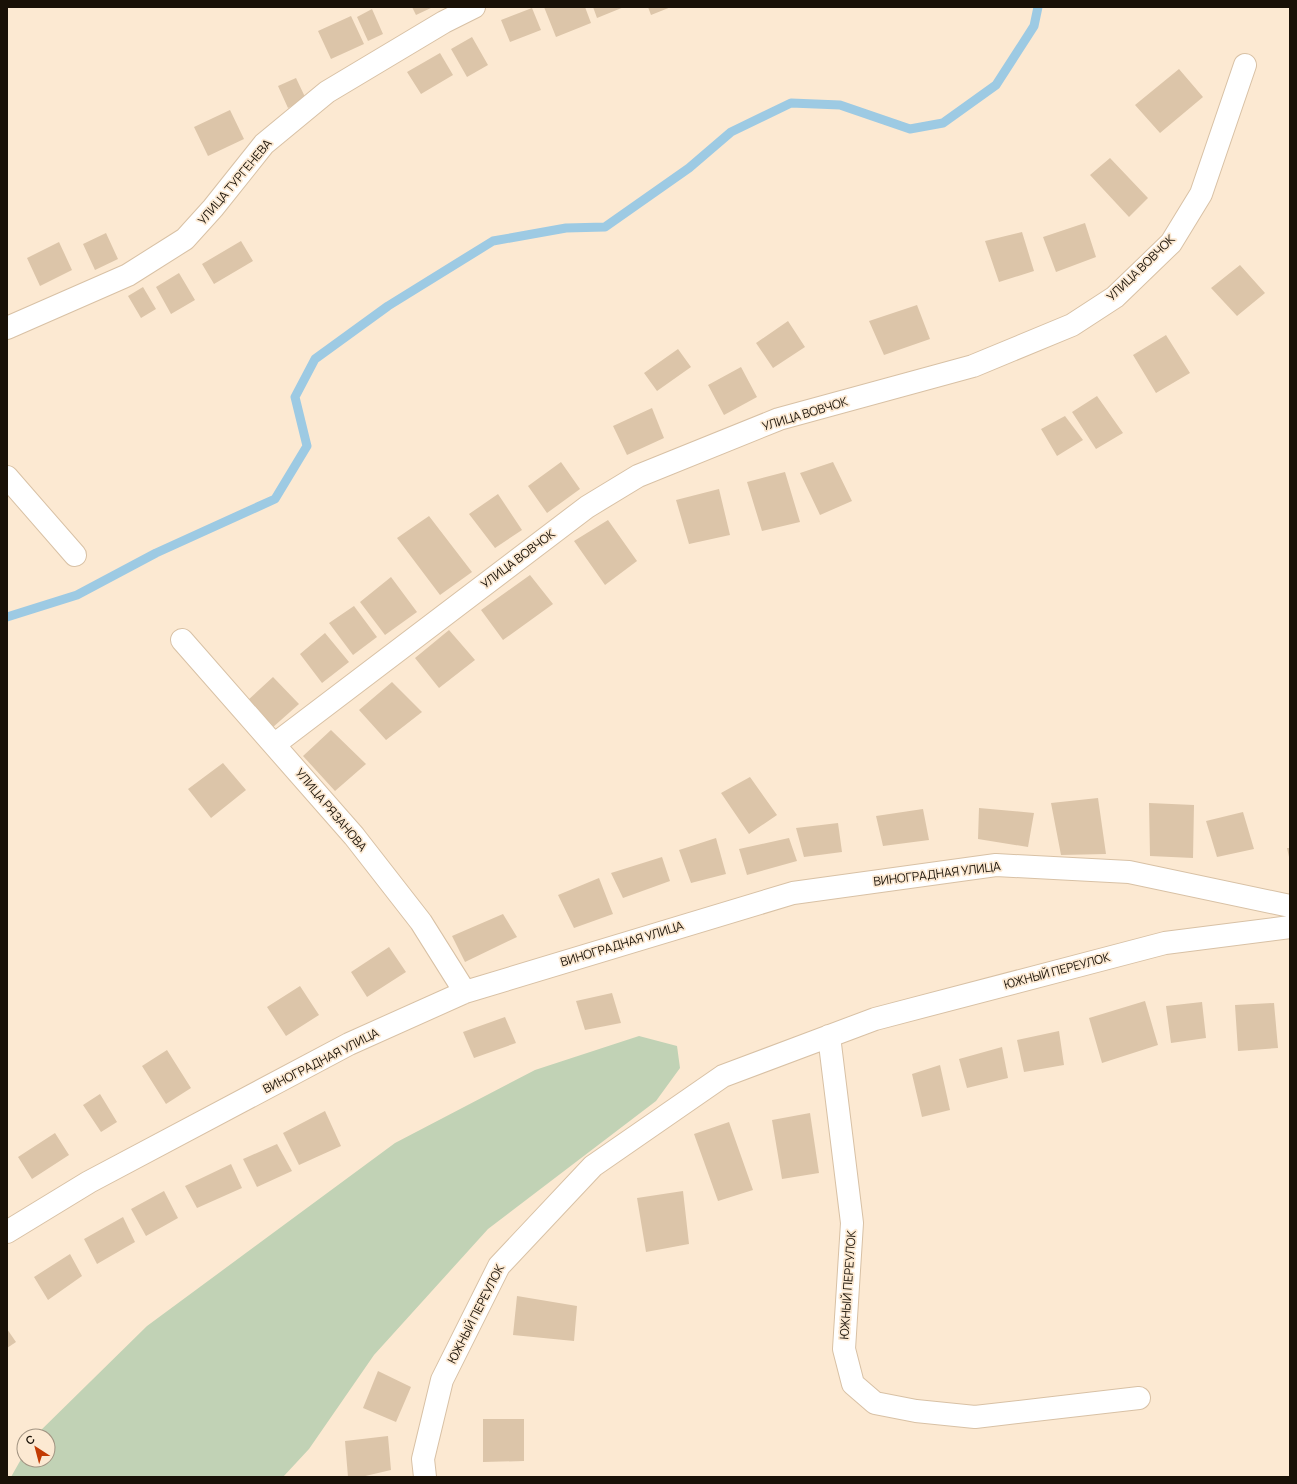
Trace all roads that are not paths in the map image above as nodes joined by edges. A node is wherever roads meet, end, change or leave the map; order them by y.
1 (474, 7) edge
2 (1246, 65) dead end
3 (7, 328) edge
4 (7, 477) edge
5 (75, 555) dead end
6 (182, 640) dead end
7 (275, 744) junction
8 (1290, 906) edge
9 (1290, 927) edge
10 (464, 992) junction
11 (829, 1036) junction
12 (7, 1232) edge
13 (1139, 1398) dead end
14 (425, 1477) edge

1 - 3 street, УЛИЦА ТУРГЕНЕВА
2 - 7 street, УЛИЦА ВОВЧОК
4 - 5 street
6 - 7 street, УЛИЦА РЯЗАНОВА
7 - 10 street, УЛИЦА РЯЗАНОВА
8 - 10 street, ВИНОГРАДНАЯ УЛИЦА
9 - 11 street, ЮЖНЫЙ ПЕРЕУЛОК
10 - 12 street, ВИНОГРАДНАЯ УЛИЦА
11 - 13 street, ЮЖНЫЙ ПЕРЕУЛОК
11 - 14 street, ЮЖНЫЙ ПЕРЕУЛОК

